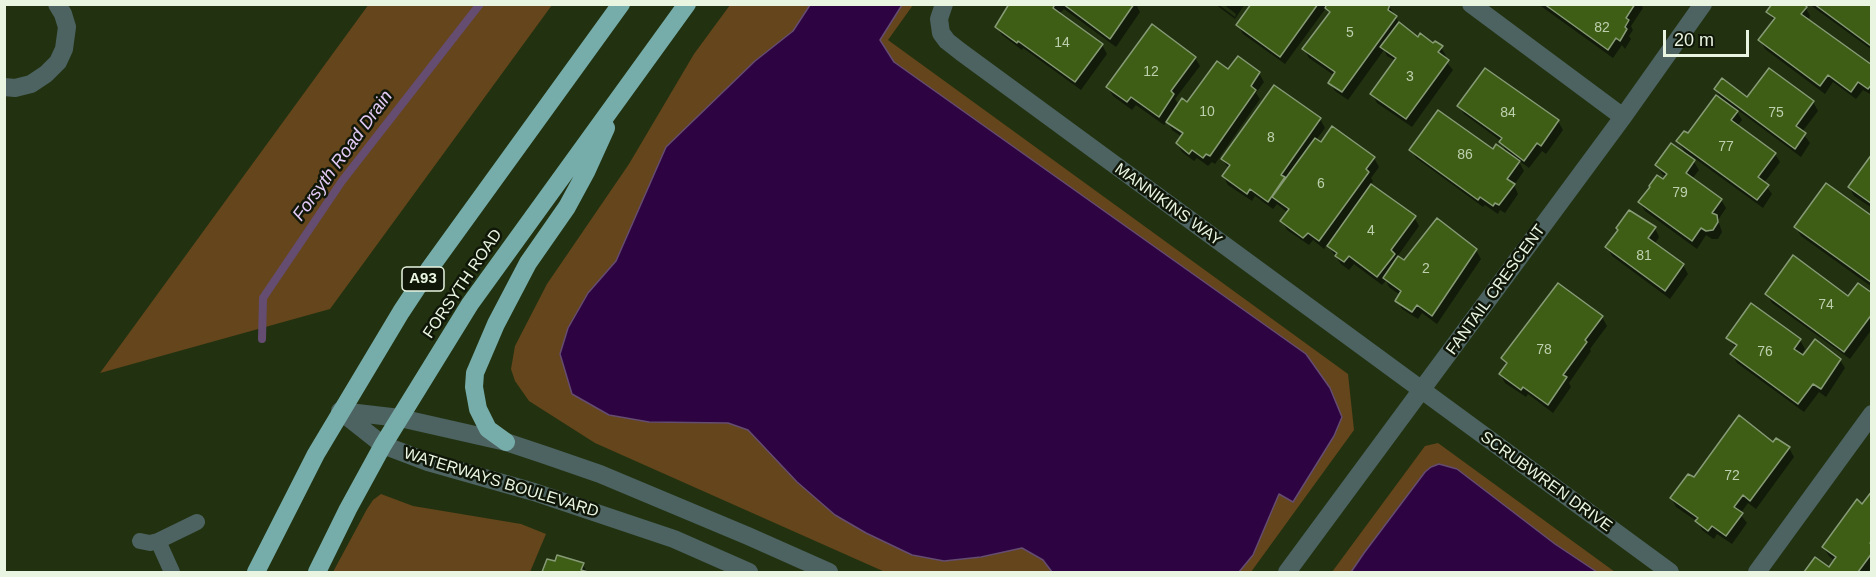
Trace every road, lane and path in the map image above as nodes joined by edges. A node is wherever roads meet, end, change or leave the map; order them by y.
1 (57, 4) edge
2 (621, 4) edge
3 (687, 4) edge
4 (944, 4) edge
5 (1471, 4) edge
6 (1703, 4) edge
7 (4, 87) edge
8 (618, 99) junction
9 (1623, 117) junction
10 (1422, 391) junction
11 (340, 411) junction
12 (1872, 414) edge
13 (400, 418) junction
14 (506, 442) junction
15 (383, 445) junction
16 (197, 522) dead end
17 (140, 541) dead end
18 (158, 541) junction
19 (172, 573) edge
20 (256, 573) edge
21 (317, 573) edge
22 (749, 573) edge
23 (829, 573) edge
24 (1287, 573) edge
25 (1670, 573) edge
26 (1757, 573) edge

1 - 7 street
2 - 11 highway, FORSYTH ROAD / A93
3 - 8 highway, FORSYTH ROAD
4 - 10 street, MANNIKINS WAY
5 - 9 street
6 - 9 street, FANTAIL CRESCENT
8 - 13 highway, FORSYTH ROAD
8 - 14 highway
9 - 10 street, FANTAIL CRESCENT
10 - 24 street, FANTAIL CRESCENT
10 - 25 street, SCRUBWREN DRIVE
11 - 13 street, WATERWAYS BOULEVARD
11 - 15 street, WATERWAYS BOULEVARD
11 - 20 highway, FORSYTH ROAD / A93
12 - 26 street
13 - 14 street, WATERWAYS BOULEVARD
13 - 15 highway, FORSYTH ROAD
14 - 23 street, WATERWAYS BOULEVARD
15 - 21 highway, FORSYTH ROAD
15 - 22 street, WATERWAYS BOULEVARD
16 - 18 lane
17 - 18 lane
18 - 19 lane

